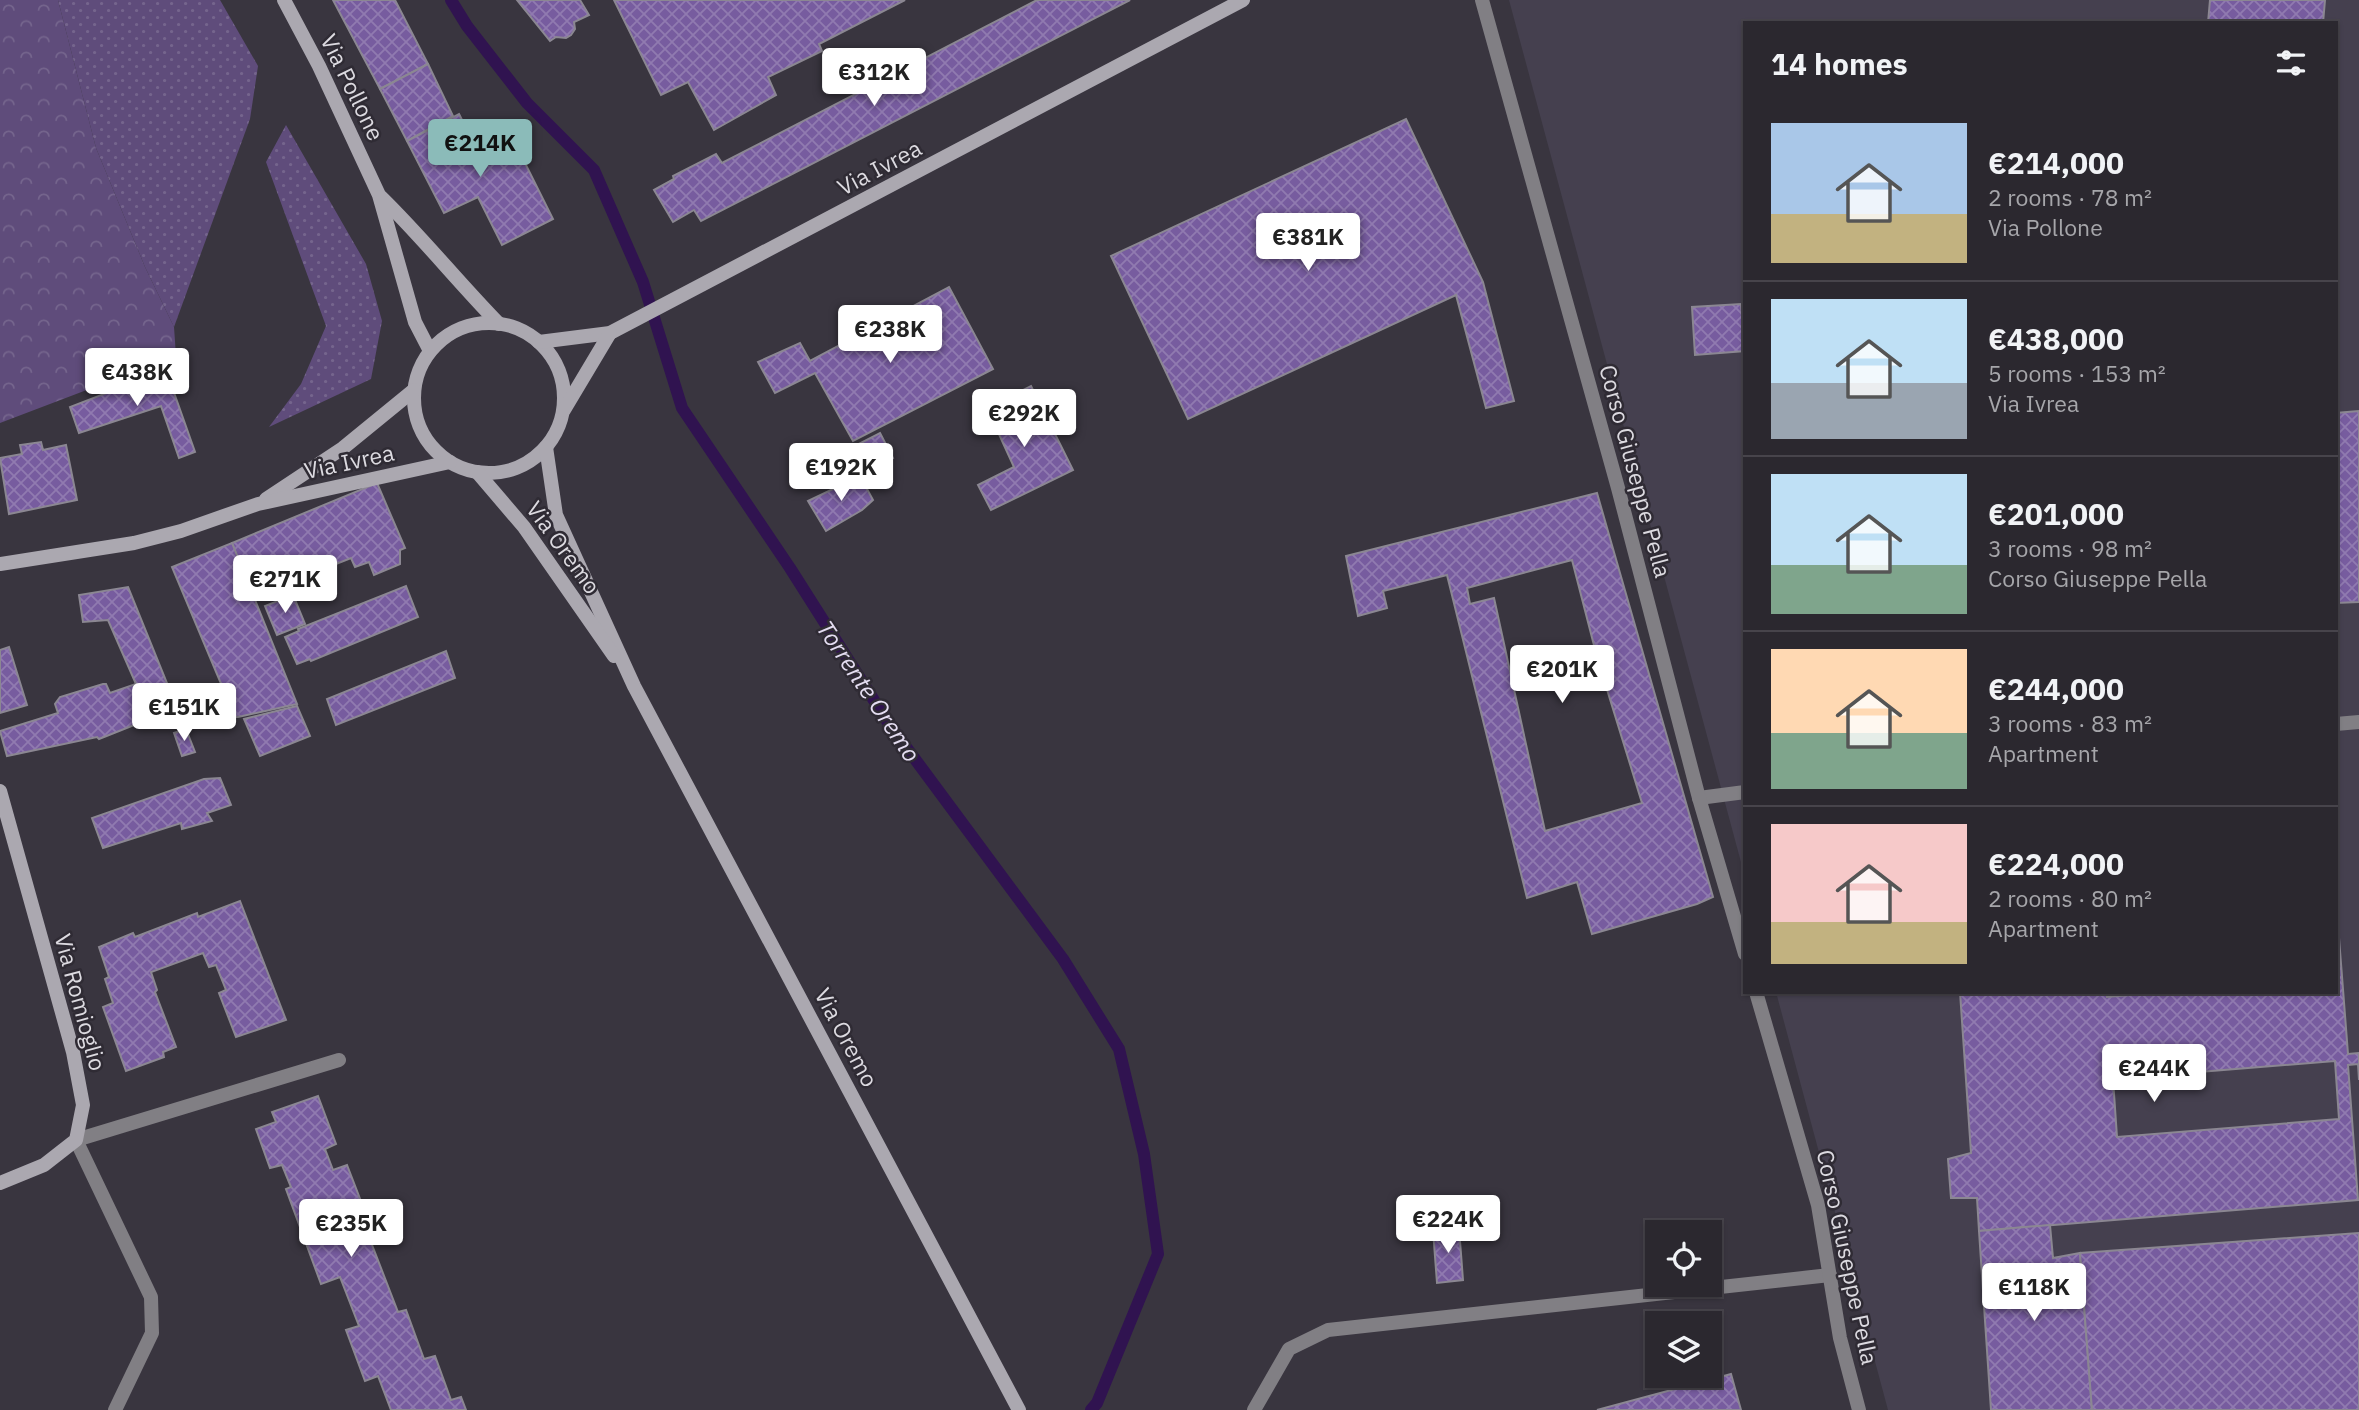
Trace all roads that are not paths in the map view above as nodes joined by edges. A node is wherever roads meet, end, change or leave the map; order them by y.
1 (284, 0) edge
2 (1243, 0) edge
3 (1482, 0) edge
4 (379, 195) junction
5 (499, 324) junction
6 (610, 333) junction
7 (539, 342) junction
8 (430, 351) junction
9 (414, 390) junction
10 (563, 411) junction
11 (546, 447) junction
12 (450, 462) junction
13 (477, 472) junction
14 (258, 504) junction
15 (0, 564) edge
16 (634, 686) junction
17 (2359, 722) edge
18 (2338, 724) edge
19 (0, 790) edge
20 (1743, 792) edge
21 (1699, 798) junction
22 (1743, 947) edge
23 (1757, 994) edge
24 (339, 1060) dead end
25 (76, 1140) junction
26 (0, 1183) edge
27 (1830, 1275) junction
28 (115, 1410) edge
29 (1019, 1410) edge
30 (1254, 1410) edge
31 (1859, 1410) edge

1 - 4 main road, Via Pollone
2 - 6 main road, Via Ivrea
3 - 21 street, Corso Giuseppe Pella
4 - 5 main road, Via Pollone
4 - 8 main road, Via Pollone
5 - 7 main road
5 - 8 main road
6 - 7 main road, Via Ivrea
6 - 10 main road
7 - 10 main road
8 - 9 main road
9 - 12 main road
9 - 14 main road, Via Ivrea
10 - 11 main road
11 - 13 main road
11 - 16 main road, Via Oremo
12 - 13 main road
12 - 14 main road, Via Ivrea
13 - 16 main road, Via Oremo
14 - 15 main road, Via Ivrea
16 - 29 main road, Via Oremo
17 - 18 street
19 - 25 main road, Via Romioglio
20 - 21 street
21 - 22 street, Corso Giuseppe Pella
23 - 27 street, Corso Giuseppe Pella
24 - 25 street
25 - 26 main road
25 - 28 street
27 - 30 street
27 - 31 street, Corso Giuseppe Pella

